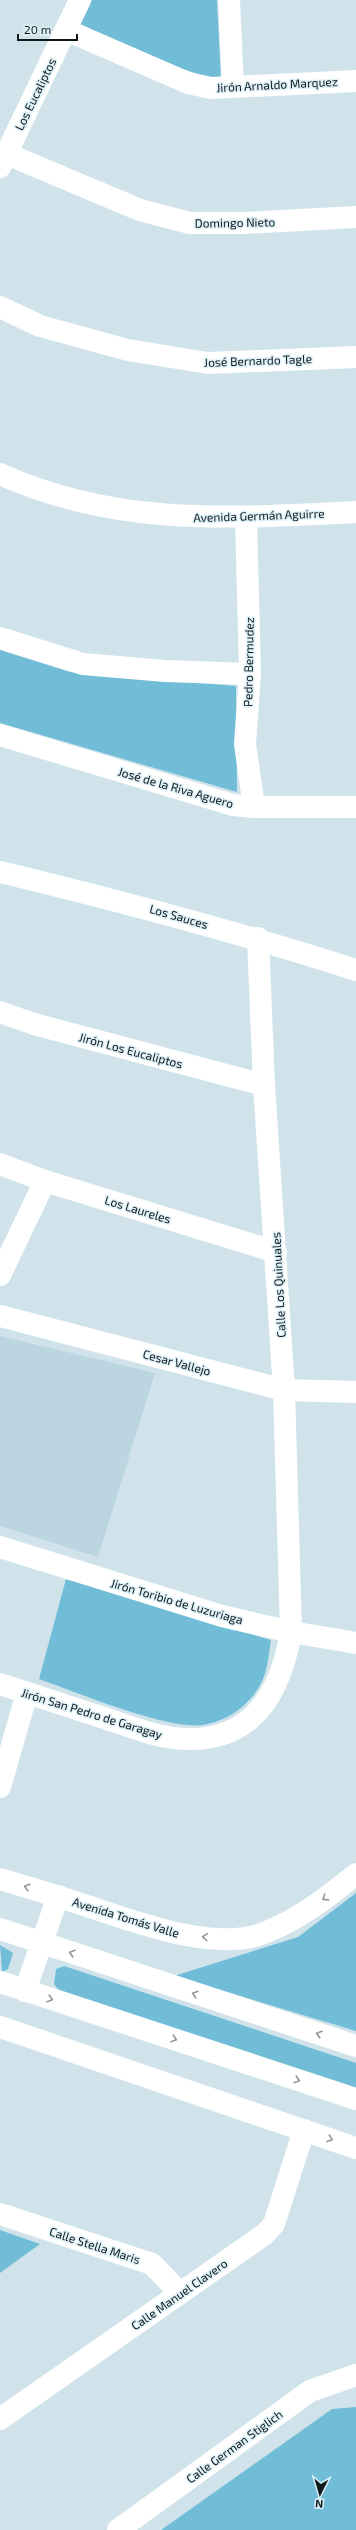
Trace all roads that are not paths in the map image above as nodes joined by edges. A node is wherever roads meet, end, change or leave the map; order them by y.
1 (80, 0) edge
2 (229, 0) edge
3 (66, 30) junction
4 (356, 81) edge
5 (233, 86) junction
6 (3, 160) edge
7 (356, 217) edge
8 (0, 307) edge
9 (356, 357) edge
10 (0, 474) edge
11 (356, 512) edge
12 (246, 517) junction
13 (0, 638) edge
14 (250, 674) junction
15 (0, 735) edge
16 (254, 807) junction
17 (356, 807) edge
18 (0, 872) edge
19 (258, 938) junction
20 (356, 970) edge
21 (0, 1012) edge
22 (264, 1085) junction
23 (0, 1164) edge
24 (45, 1181) junction
25 (276, 1252) junction
26 (0, 1275) edge
27 (0, 1316) edge
28 (284, 1390) junction
29 (356, 1392) edge
30 (0, 1547) edge
31 (291, 1632) junction
32 (356, 1643) edge
33 (0, 1684) edge
34 (27, 1693) junction
35 (0, 1787) edge
36 (356, 1874) edge
37 (0, 1879) edge
38 (58, 1896) junction
39 (0, 1929) edge
40 (41, 1943) junction
41 (0, 1982) edge
42 (25, 1991) junction
43 (0, 2027) edge
44 (356, 2046) edge
45 (356, 2099) edge
46 (304, 2130) junction
47 (356, 2148) edge
48 (0, 2214) edge
49 (180, 2293) junction
50 (356, 2375) edge
51 (0, 2419) edge
52 (118, 2530) edge

1 - 3 street, Los Eucaliptos
2 - 5 street
3 - 5 street, Jirón Arnaldo Marquez
3 - 6 street, Los Eucaliptos
4 - 5 street, Jirón Arnaldo Marquez
6 - 7 street, Domingo Nieto
8 - 9 street, José Bernardo Tagle
10 - 12 street, Avenida Germán Aguirre
11 - 12 street, Avenida Germán Aguirre
12 - 14 street, Pedro Bermudez
13 - 14 street
14 - 16 street, Pedro Bermudez
15 - 16 street, José de la Riva Aguero
16 - 17 street, José de la Riva Aguero
18 - 19 street, Los Sauces
19 - 20 street, Los Sauces
19 - 22 street, Calle Los Quinuales
21 - 22 street, Jirón Los Eucaliptos
22 - 25 street, Calle Los Quinuales
23 - 24 street, Los Laureles
24 - 25 street, Los Laureles
24 - 26 street
25 - 28 street, Calle Los Quinuales
27 - 28 street, Cesar Vallejo
28 - 29 street, Cesar Vallejo
28 - 31 street, Calle Los Quinuales
30 - 31 street, Jirón Toribio de Luzuriaga
31 - 32 street, Jirón Toribio de Luzuriaga
31 - 34 street, Jirón San Pedro de Garagay
33 - 34 street, Jirón San Pedro de Garagay
34 - 35 street
36 -> 38 street, Avenida Tomás Valle
38 -> 37 street, Avenida Tomás Valle
38 - 40 street
39 - 40 street
40 - 42 street
44 -> 40 street
41 - 42 street
42 -> 45 street
43 - 46 street
46 -> 47 street
46 - 49 street, Calle Manuel Clavero
48 - 49 street, Calle Stella Maris
49 - 51 street, Calle Manuel Clavero
50 - 52 street, Calle German Stiglich

